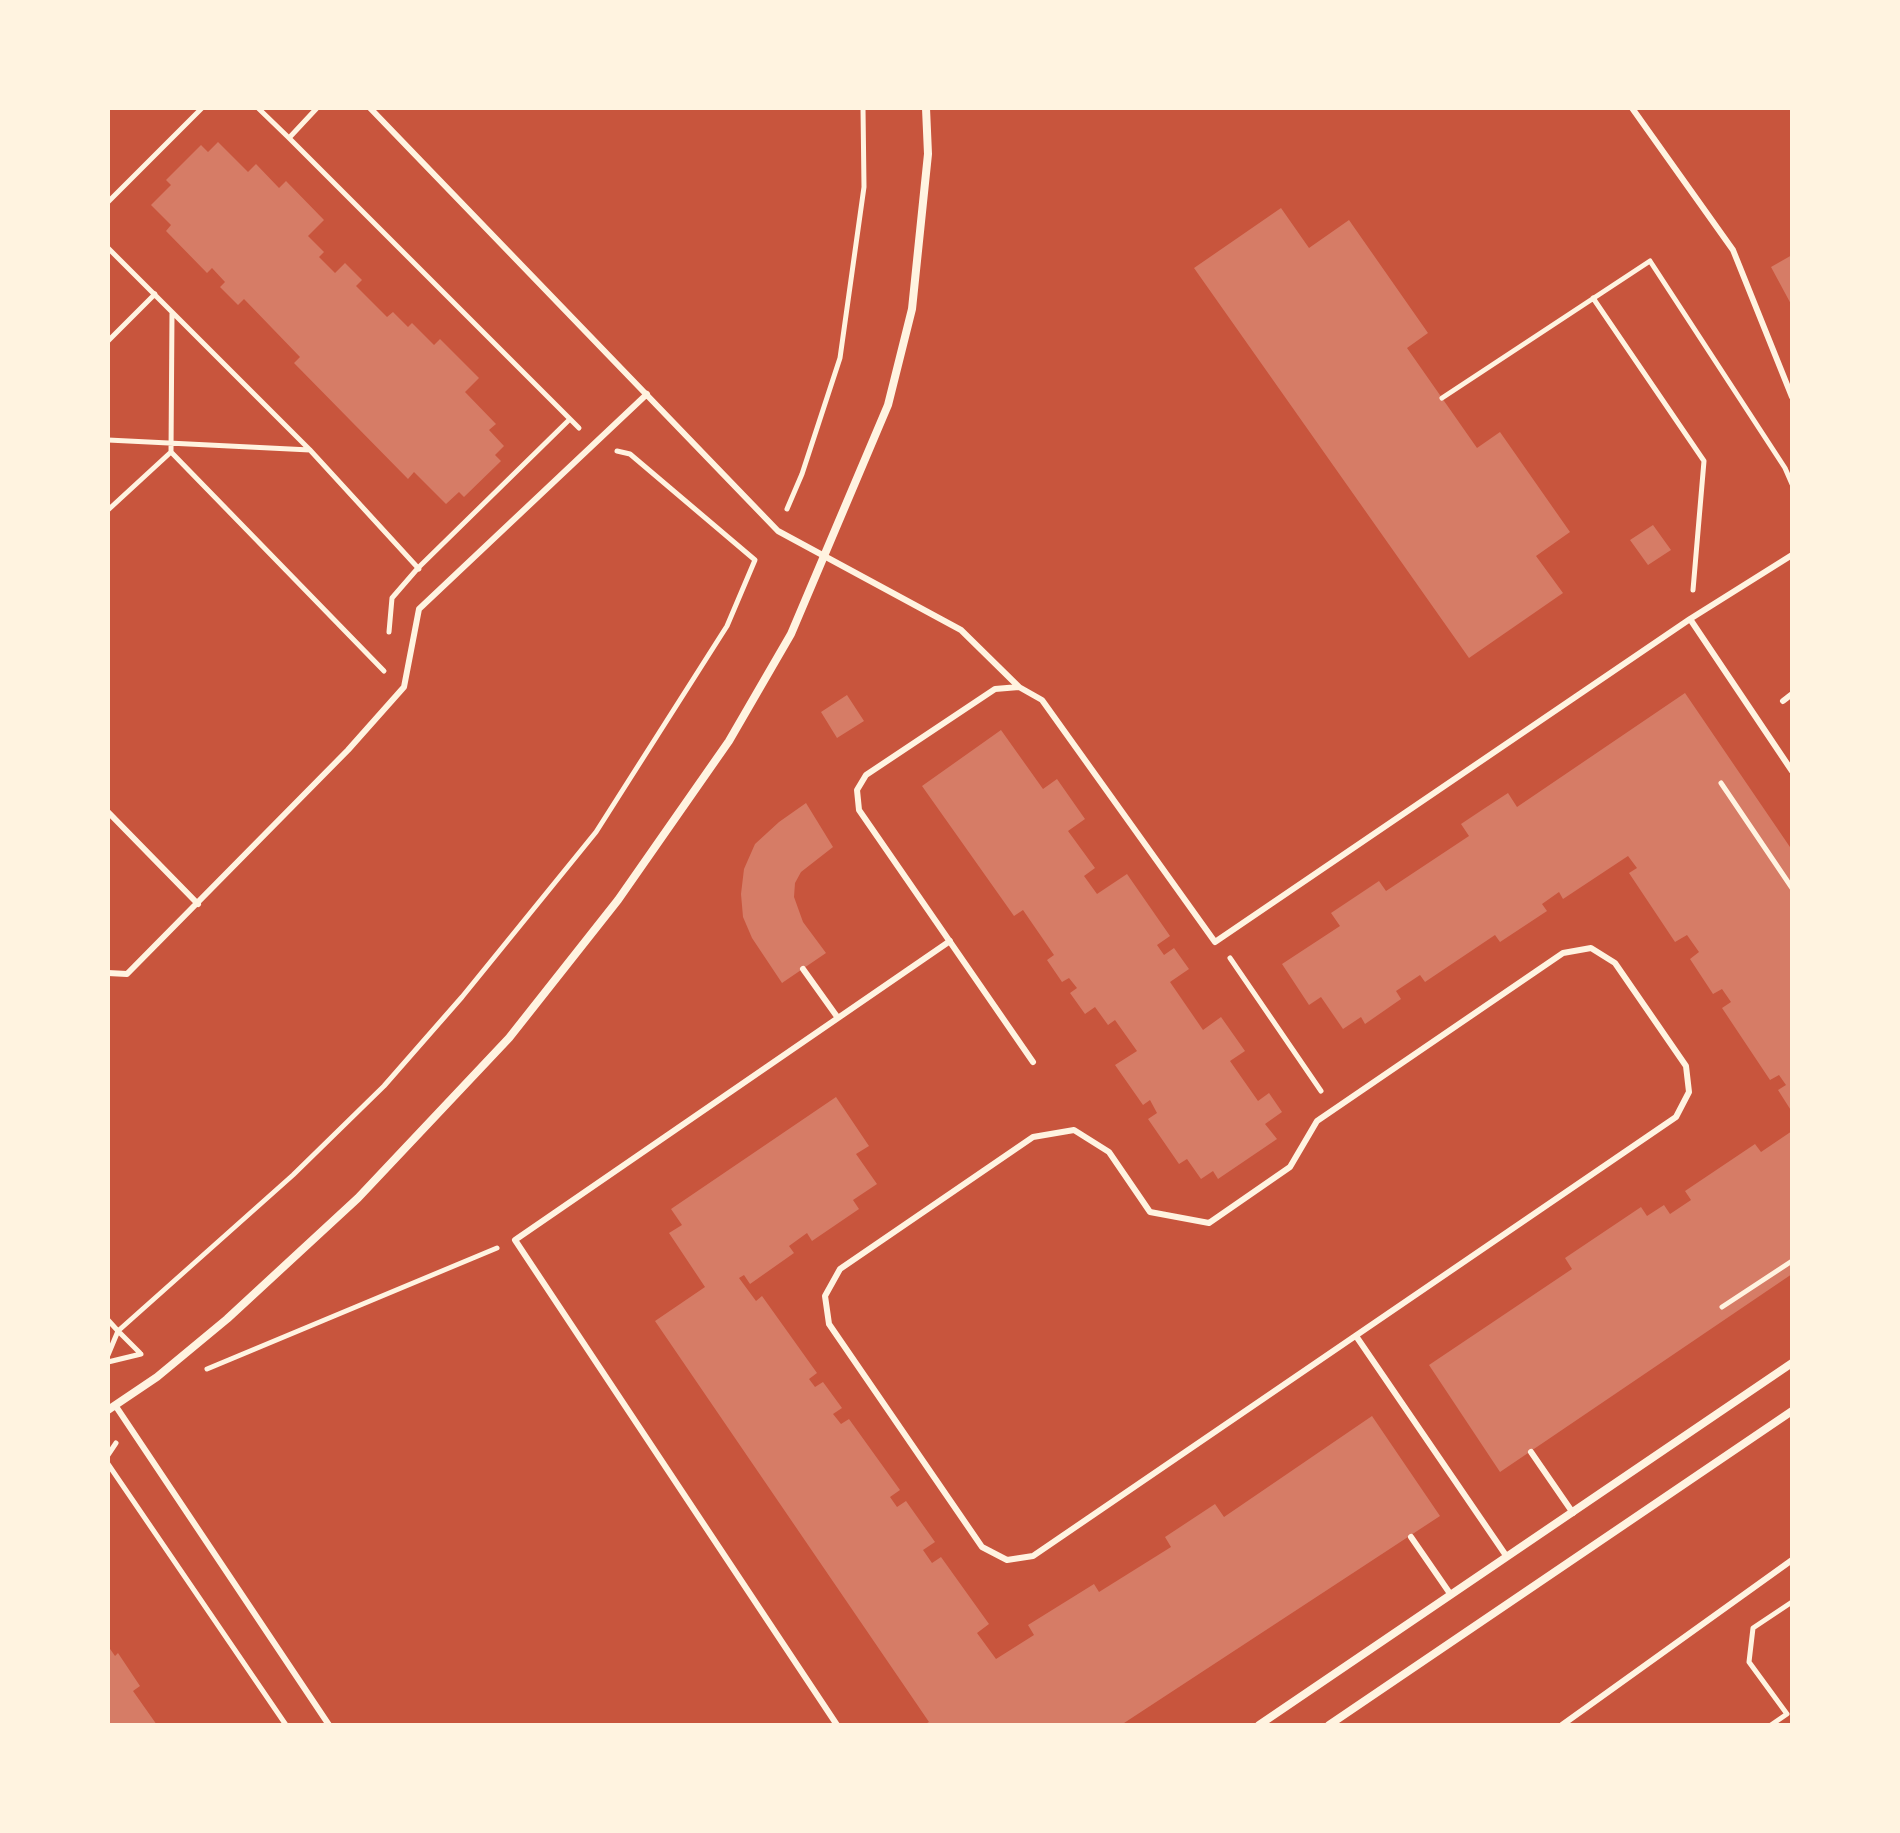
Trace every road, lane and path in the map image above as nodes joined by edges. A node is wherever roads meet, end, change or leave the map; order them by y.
1 (202, 108) edge
2 (258, 108) edge
3 (317, 108) edge
4 (370, 108) edge
5 (863, 108) edge
6 (926, 108) edge
7 (1632, 108) edge
8 (289, 138) junction
9 (108, 202) edge
10 (108, 248) edge
11 (155, 294) junction
12 (1593, 298) junction
13 (172, 311) junction
14 (108, 341) edge
15 (647, 394) junction
16 (1792, 397) edge
17 (1442, 398) dead end
18 (570, 419) junction
19 (108, 440) edge
20 (171, 442) junction
21 (596, 445) junction
22 (310, 450) junction
23 (171, 452) junction
24 (1792, 484) edge
25 (108, 510) edge
26 (778, 531) junction
27 (1792, 555) edge
28 (823, 557) junction
29 (755, 560) junction
30 (418, 568) junction
31 (439, 590) junction
32 (1690, 619) junction
33 (388, 642) dead end
34 (386, 657) dead end
35 (385, 672) junction
36 (380, 681) dead end
37 (404, 687) junction
38 (1019, 687) junction
39 (1792, 694) edge
40 (1783, 701) dead end
41 (1792, 771) edge
42 (1721, 783) dead end
43 (108, 812) edge
44 (1792, 888) edge
45 (198, 904) junction
46 (950, 941) junction
47 (1227, 954) dead end
48 (803, 969) dead end
49 (108, 973) edge
50 (838, 1018) junction
51 (1033, 1062) dead end
52 (1334, 1110) junction
53 (515, 1240) junction
54 (1792, 1261) edge
55 (1722, 1307) dead end
56 (108, 1320) edge
57 (118, 1331) junction
58 (1356, 1336) junction
59 (140, 1353) dead end
60 (108, 1355) edge
61 (1792, 1363) edge
62 (207, 1370) dead end
63 (112, 1408) edge
64 (1792, 1411) edge
65 (1531, 1452) dead end
66 (108, 1464) edge
67 (1573, 1513) junction
68 (1411, 1537) dead end
69 (1507, 1557) junction
70 (1792, 1560) edge
71 (1451, 1595) junction
72 (1792, 1602) edge
73 (286, 1725) edge
74 (329, 1725) edge
75 (837, 1725) edge
76 (1259, 1725) edge
77 (1329, 1725) edge
78 (1562, 1725) edge
79 (1771, 1725) edge

1 - 9 path
2 - 8 path
3 - 8 path
4 - 15 lane
5 - 26 path
6 - 28 street
7 - 16 lane
8 - 18 path
10 - 11 path
11 - 13 path
11 - 14 path
12 - 17 path
12 - 24 path
12 - 32 path
13 - 20 path
13 - 22 path
15 - 21 lane
15 - 26 lane
18 - 21 path
18 - 30 path
19 - 20 path
20 - 22 path
20 - 23 path
21 - 29 path
21 - 31 lane
22 - 30 path
23 - 25 path
23 - 35 path
26 - 28 lane
26 - 29 path
27 - 32 lane
28 - 38 lane
28 - 63 street
29 - 57 path
30 - 31 path
30 - 33 path
31 - 37 lane
32 - 38 lane
32 - 41 lane
34 - 35 path
35 - 36 path
35 - 37 path
37 - 45 lane
38 - 46 lane
39 - 40 lane
42 - 44 path
43 - 45 lane
45 - 49 lane
46 - 50 lane
46 - 51 lane
47 - 52 path
48 - 50 lane
50 - 53 lane
52 - 58 lane
52 - 58 lane
53 - 62 path
53 - 75 lane
54 - 55 path
56 - 57 path
57 - 59 path
57 - 60 path
58 - 69 lane
61 - 67 street
63 - 74 lane
64 - 77 street
65 - 67 lane
66 - 73 path
67 - 69 street
68 - 71 lane
69 - 71 street
70 - 78 lane
71 - 76 street
72 - 79 path

